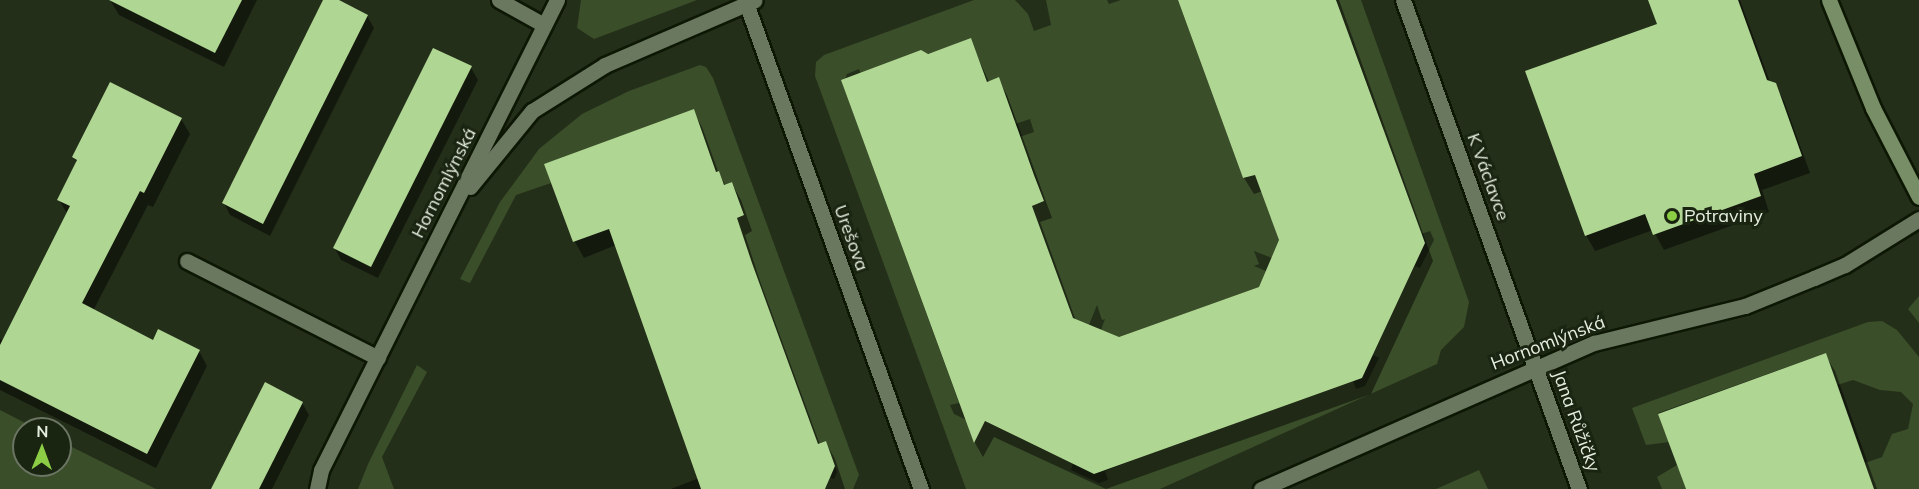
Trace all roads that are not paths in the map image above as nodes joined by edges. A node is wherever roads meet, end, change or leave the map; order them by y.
1 (499, 0) edge
2 (557, 0) edge
3 (1404, 0) edge
4 (1829, 0) edge
5 (749, 1) edge
6 (544, 25) junction
7 (1919, 197) edge
8 (453, 207) junction
9 (1919, 219) edge
10 (187, 261) dead end
11 (378, 358) junction
12 (1535, 367) junction
13 (317, 489) edge
14 (921, 489) edge
15 (1261, 489) edge
16 (1579, 489) edge

1 - 6 street
2 - 6 street, Hornomlýnská
3 - 12 street, K Václavce
4 - 7 street
5 - 8 street
5 - 14 street, Urešova
6 - 8 street, Hornomlýnská
8 - 11 street, Hornomlýnská
9 - 12 street, Hornomlýnská
10 - 11 street
11 - 13 street, Hornomlýnská
12 - 15 street, Hornomlýnská
12 - 16 street, Jana Růžičky

